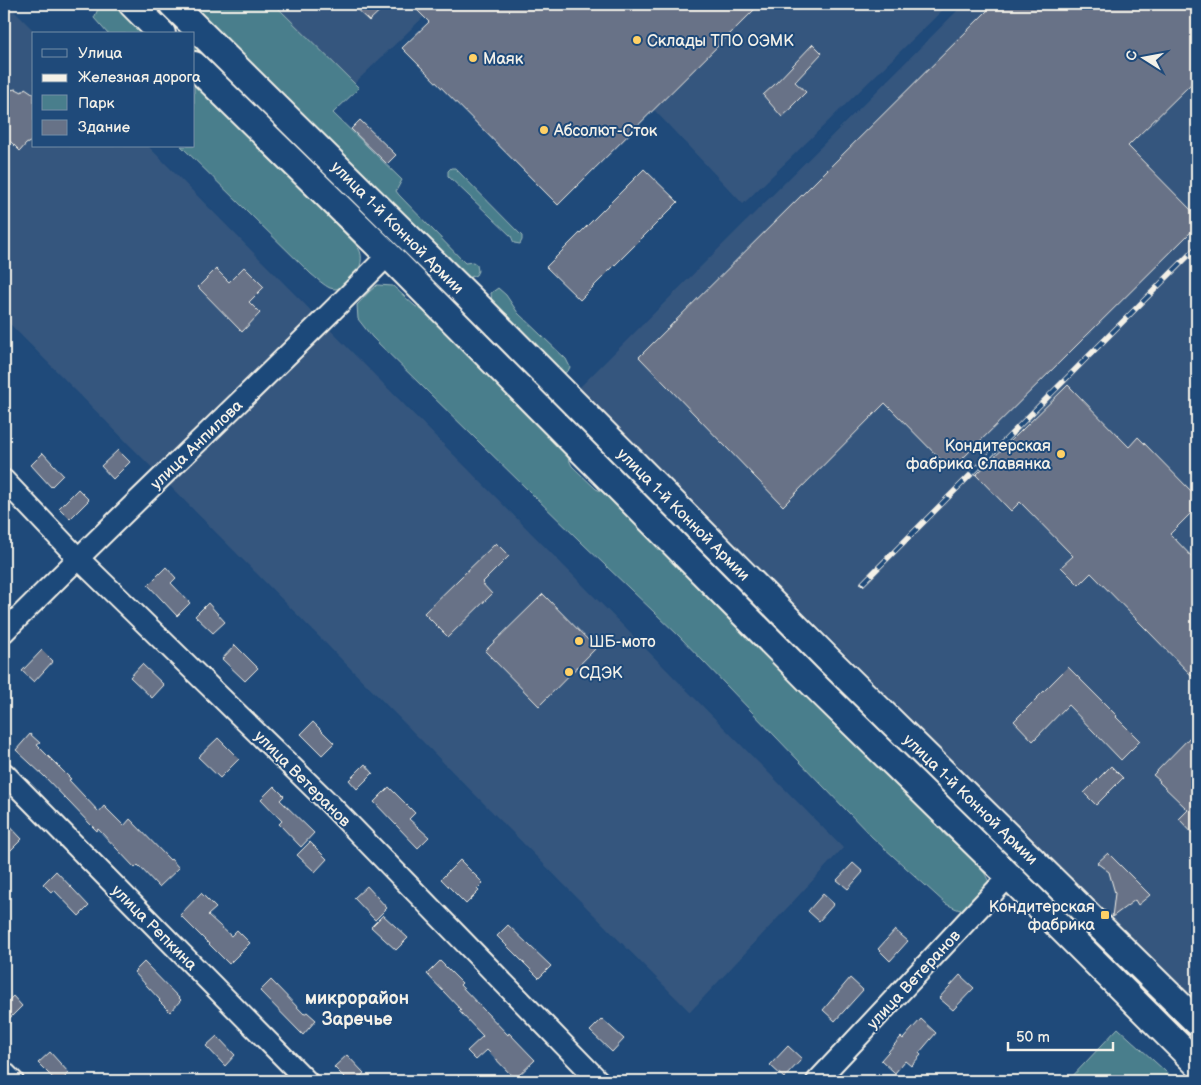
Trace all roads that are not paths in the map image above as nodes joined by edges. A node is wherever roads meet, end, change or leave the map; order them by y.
1 (132, 4) edge
2 (172, 4) edge
3 (160, 32) edge
4 (195, 66) edge
5 (388, 255) junction
6 (564, 392) junction
7 (544, 412) junction
8 (4, 480) edge
9 (78, 558) junction
10 (4, 632) edge
11 (4, 773) edge
12 (1034, 861) junction
13 (1011, 879) junction
14 (1197, 1022) edge
15 (1197, 1027) edge
16 (1188, 1055) edge
17 (4, 1072) edge
18 (595, 1080) edge
19 (13, 1081) edge
20 (307, 1081) edge
21 (817, 1081) edge

1 - 3 main road
2 - 6 main road, улица 1-й Конной Армии
4 - 5 main road, улица 1-й Конной Армии
5 - 7 main road, улица 1-й Конной Армии
5 - 9 street, улица Анпилова
6 - 7 main road
6 - 12 main road, улица 1-й Конной Армии
7 - 13 main road, улица 1-й Конной Армии
8 - 9 street, улица Ветеранов
9 - 10 street, улица Анпилова
9 - 18 street, улица Ветеранов
11 - 20 street, улица Репкина
12 - 13 main road
12 - 14 main road, улица 1-й Конной Армии
13 - 16 main road, улица 1-й Конной Армии
13 - 21 street, улица Ветеранов
15 - 16 main road
17 - 19 street

